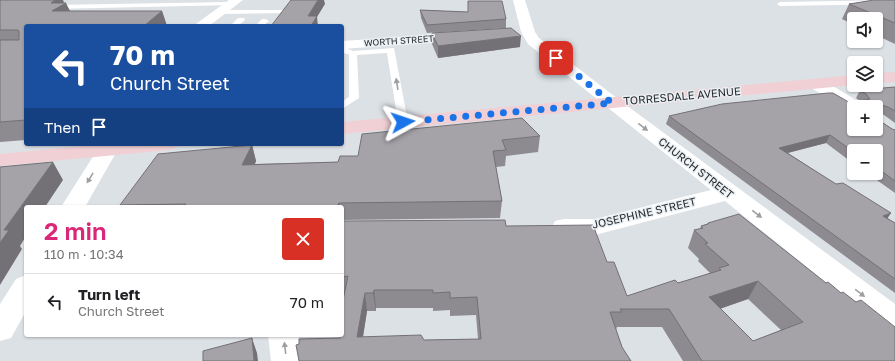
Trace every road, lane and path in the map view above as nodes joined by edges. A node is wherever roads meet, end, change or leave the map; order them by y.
1 (519, 0) edge
2 (234, 2) edge
3 (895, 2) edge
4 (780, 4) dead end
5 (46, 7) edge
6 (220, 12) junction
7 (290, 12) edge
8 (241, 20) dead end
9 (203, 24) edge
10 (236, 24) edge
11 (474, 36) edge
12 (346, 47) edge
13 (895, 76) edge
14 (883, 77) edge
15 (847, 81) edge
16 (817, 84) junction
17 (847, 102) edge
18 (612, 103) junction
19 (344, 105) edge
20 (403, 122) junction
21 (344, 128) edge
22 (132, 146) edge
23 (109, 147) edge
24 (0, 160) edge
25 (729, 193) junction
26 (74, 205) edge
27 (540, 227) edge
28 (895, 320) edge
29 (283, 337) edge
30 (287, 361) edge

1 - 18 street, CHURCH STREET
2 - 5 lane
2 - 6 street
3 - 4 lane
6 - 7 lane
6 - 9 street
8 - 10 lane
11 - 12 street, WORTH STREET
12 - 19 lane
20 -> 12 lane
13 - 14 main road
15 - 16 main road, TORRESDALE AVENUE
16 - 17 street
16 - 18 main road, TORRESDALE AVENUE
18 - 20 main road, TORRESDALE AVENUE
18 -> 25 street, CHURCH STREET
20 - 21 main road, TORRESDALE AVENUE
22 - 23 main road
23 - 24 main road
23 -> 26 street
25 - 27 street, JOSEPHINE STREET
25 -> 28 street, CHURCH STREET
30 -> 29 street

